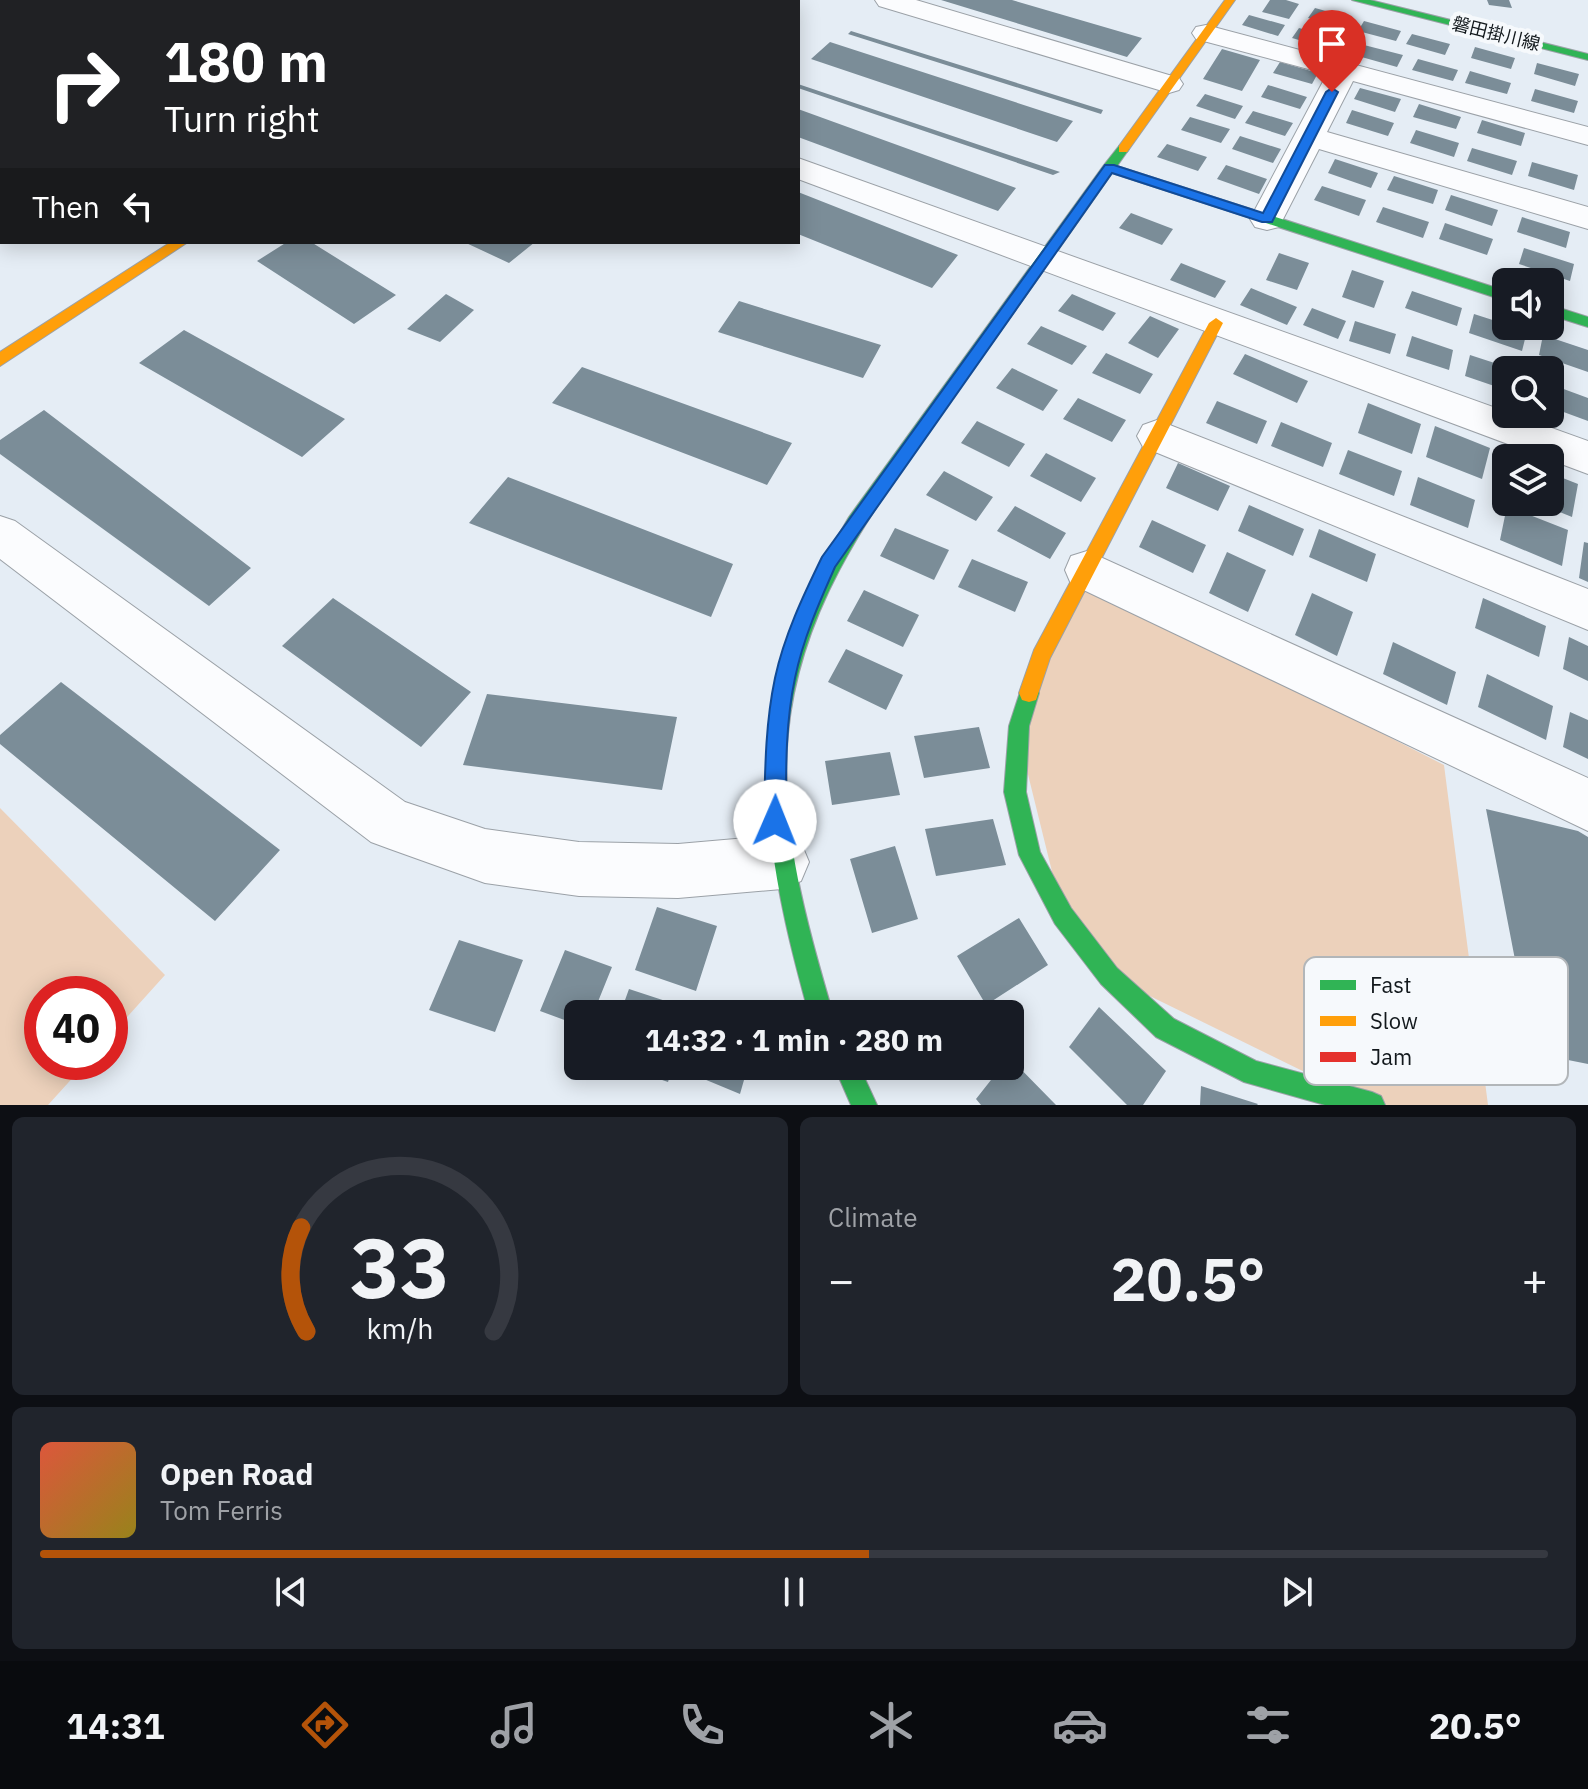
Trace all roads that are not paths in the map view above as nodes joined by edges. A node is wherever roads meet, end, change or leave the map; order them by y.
1 (888, 0) edge
2 (1230, 0) edge
3 (1369, 1) edge
4 (1206, 33) junction
5 (1588, 57) edge
6 (1344, 70) junction
7 (1169, 84) junction
8 (1309, 136) junction
9 (1588, 136) edge
10 (1109, 168) junction
11 (800, 169) edge
12 (1588, 218) edge
13 (1267, 219) junction
14 (178, 244) edge
15 (1043, 260) junction
16 (1492, 291) edge
17 (1564, 314) edge
18 (1588, 322) edge
19 (1216, 323) junction
20 (0, 360) edge
21 (1157, 436) junction
22 (1588, 458) edge
23 (0, 534) edge
24 (1087, 570) junction
25 (1588, 610) edge
26 (1588, 805) edge
27 (782, 862) junction
28 (817, 1000) edge
29 (852, 1080) edge
30 (1361, 1104) edge
31 (864, 1105) edge

1 - 7 street
2 - 4 street
3 - 5 street, 磐田掛川線
4 - 6 street
4 - 7 street
6 - 8 street
6 - 9 street
7 - 10 street
8 - 12 street
8 - 13 street
10 - 13 street
10 - 15 street
11 - 15 street
13 - 16 street
14 - 20 street
15 - 19 street
15 - 27 street
17 - 18 street
19 - 21 street
19 - 22 street
21 - 24 street
21 - 25 street
23 - 27 street
24 - 26 street
24 - 30 street
27 - 28 street
29 - 31 street

